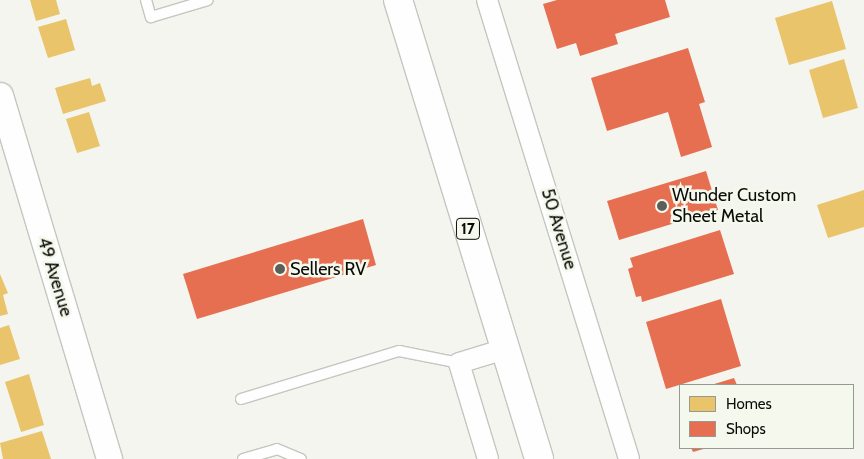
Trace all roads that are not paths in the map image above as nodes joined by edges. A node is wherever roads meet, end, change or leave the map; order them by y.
1 (146, 0) edge
2 (208, 0) edge
3 (398, 0) edge
4 (488, 0) edge
5 (0, 96) edge
6 (505, 349) junction
7 (460, 363) junction
8 (241, 398) dead end
9 (110, 459) edge
10 (243, 459) edge
11 (301, 459) edge
12 (488, 459) edge
13 (539, 459) edge
14 (629, 459) edge

1 - 2 lane
3 - 6 main road, 17
4 - 14 street, 50 Avenue
5 - 9 street, 49 Avenue
6 - 7 street
6 - 13 main road, 17
7 - 8 lane
7 - 12 street
10 - 11 lane

